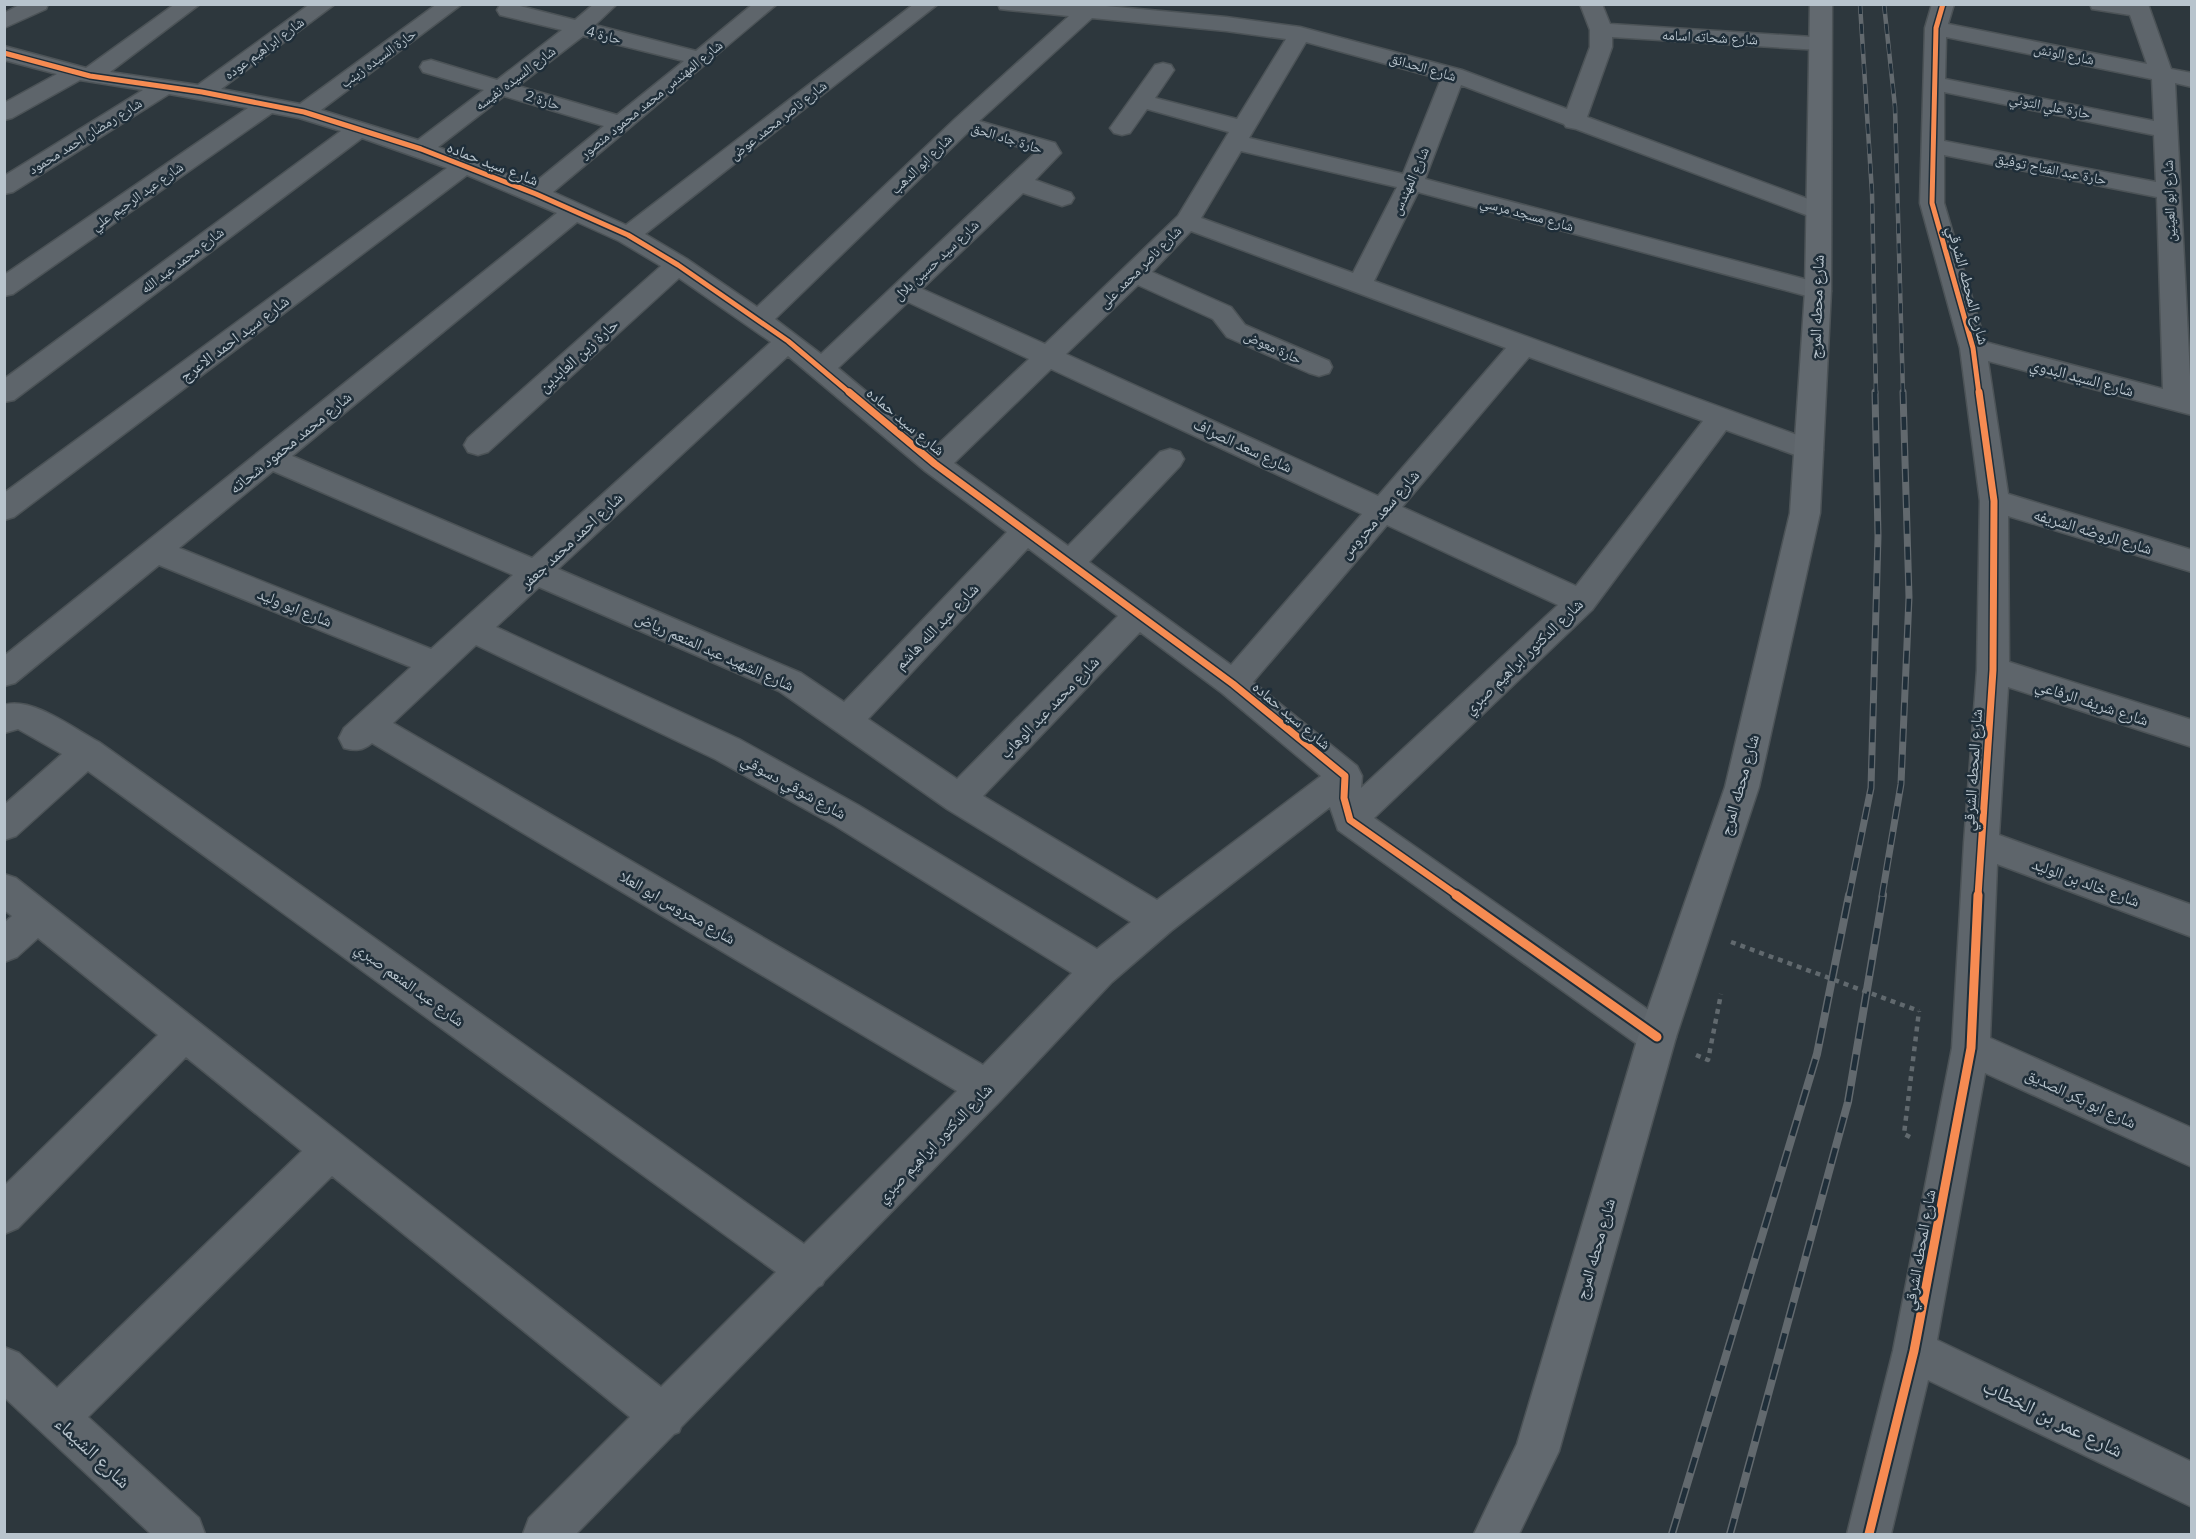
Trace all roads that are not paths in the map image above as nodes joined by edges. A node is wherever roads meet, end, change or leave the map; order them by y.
1 (38, 4) edge
2 (190, 4) edge
3 (325, 4) edge
4 (452, 4) edge
5 (607, 4) edge
6 (766, 4) edge
7 (928, 4) edge
8 (1591, 4) edge
9 (1821, 4) edge
10 (2100, 4) edge
11 (1010, 5) edge
12 (2138, 7) edge
13 (1116, 9) edge
14 (508, 10) dead end
15 (1086, 12) junction
16 (1939, 16) edge
17 (4, 22) edge
18 (579, 28) junction
19 (1601, 30) junction
20 (1300, 34) junction
21 (1820, 43) junction
22 (4, 54) edge
23 (701, 59) junction
24 (431, 67) dead end
25 (1163, 70) dead end
26 (2162, 74) junction
27 (83, 75) junction
28 (1454, 75) junction
29 (2192, 80) edge
30 (1933, 83) junction
31 (166, 86) junction
32 (502, 88) junction
33 (202, 92) junction
34 (1141, 101) junction
35 (269, 104) junction
36 (303, 111) junction
37 (4, 113) edge
38 (1574, 122) junction
39 (621, 124) junction
40 (963, 124) junction
41 (360, 128) junction
42 (1122, 128) dead end
43 (2166, 130) junction
44 (1239, 135) junction
45 (1934, 146) junction
46 (421, 149) junction
47 (1049, 153) joint
48 (2168, 164) junction
49 (464, 167) junction
50 (2192, 169) edge
51 (1019, 183) junction
52 (1411, 183) junction
53 (4, 187) edge
54 (2168, 192) junction
55 (536, 194) junction
56 (1062, 198) dead end
57 (574, 211) junction
58 (1818, 211) junction
59 (1187, 221) junction
60 (2181, 229) edge
61 (628, 235) junction
62 (678, 265) junction
63 (1135, 273) junction
64 (1360, 284) junction
65 (4, 288) edge
66 (903, 290) junction
67 (1818, 291) junction
68 (2182, 308) edge
69 (759, 320) junction
70 (788, 341) junction
71 (1525, 344) junction
72 (1973, 348) junction
73 (1049, 355) junction
74 (1319, 367) dead end
75 (822, 368) junction
76 (4, 393) edge
77 (2184, 404) edge
78 (1721, 417) junction
79 (478, 445) dead end
80 (1809, 450) junction
81 (270, 458) junction
82 (1170, 459) dead end
83 (935, 464) junction
84 (1994, 501) junction
85 (4, 509) edge
86 (1382, 510) junction
87 (1027, 530) junction
88 (155, 551) junction
89 (2192, 561) edge
90 (1071, 562) junction
91 (536, 572) junction
92 (1581, 602) junction
93 (1139, 614) junction
94 (473, 630) junction
95 (436, 664) junction
96 (1993, 670) junction
97 (4, 674) edge
98 (1233, 684) junction
99 (4, 720) edge
100 (845, 722) junction
101 (361, 732) joint
102 (2192, 734) edge
103 (87, 752) junction
104 (1345, 776) junction
105 (959, 799) junction
106 (1350, 820) junction
107 (4, 826) edge
108 (1981, 843) junction
109 (4, 889) edge
110 (37, 915) junction
111 (1159, 920) junction
112 (2192, 921) edge
113 (4, 946) edge
114 (1099, 970) junction
115 (185, 1033) junction
116 (1657, 1037) junction
117 (1971, 1047) junction
118 (987, 1088) junction
119 (2192, 1148) edge
120 (330, 1151) junction
121 (4, 1214) edge
122 (808, 1271) junction
123 (1914, 1351) junction
124 (4, 1368) edge
125 (664, 1417) junction
126 (56, 1418) junction
127 (2192, 1485) edge
128 (183, 1534) edge
129 (545, 1534) edge
130 (1496, 1534) edge
131 (1869, 1534) edge

1 - 17 street
2 - 27 street
3 - 33 street, شارع ابراهيم عوده
4 - 36 street, حارة السيده زينب
5 - 18 street, شارع السيده نفيسه
6 - 23 street, شارع المهندس محمد محمود منصور
7 - 61 street, شارع ناصر محمد عوض
8 - 19 street
9 - 21 main road, شارع محطه المرج
10 - 12 street
11 - 15 street, شارع الحدائق
12 - 26 street, شارع ابو العينين
13 - 15 street, شارع الحدائق
13 - 20 street, شارع الحدائق
14 - 18 street, حارة 4
15 - 40 street, شارع ابو الدهب
16 - 26 street, شارع الونش
16 - 30 street, شارع المحطه الشرقي
18 - 23 street, حارة 4
18 - 32 street, شارع السيده نفيسه
19 - 21 street, شارع شحاته اسامه
19 - 38 street
20 - 28 street, شارع الحدائق
20 - 44 street, شارع ناصر محمد على
21 - 58 main road, شارع محطه المرج
22 - 27 street, شارع سيد حماده
23 - 39 street, شارع المهندس محمد محمود منصور
24 - 32 street, حارة 2
25 - 34 street
26 - 29 street, شارع الونش
26 - 43 street, شارع ابو العينين
27 - 31 street, شارع سيد حماده
27 - 37 street
28 - 38 street, شارع الحدائق
28 - 52 street, شارع المهندس
30 - 43 street, حارة علي التوني
30 - 45 street, شارع المحطه الشرقي
31 - 33 street, شارع سيد حماده
31 - 53 street, شارع رمضان احمد محمود
32 - 39 street, حارة 2
32 - 46 street, شارع السيده نفيسه
33 - 35 street, شارع سيد حماده
34 - 42 street
34 - 44 street, شارع مسجد مرسي
35 - 36 street, شارع سيد حماده
35 - 65 street, شارع عبد الرحيم علي
36 - 41 street, شارع سيد حماده
38 - 58 street, شارع الحدائق
39 - 55 street, شارع المهندس محمد محمود منصور
40 - 47 street, حارة جاد الحق
40 - 69 street, شارع ابو الدهب
41 - 46 street, شارع سيد حماده
41 - 76 street, شارع محمد عبد الله
43 - 48 street, شارع ابو العينين
44 - 52 street, شارع مسجد مرسي
44 - 59 street, شارع ناصر محمد على
45 - 54 street, حارة عبد الفتاح توفيق
45 - 72 street, شارع المحطه الشرقي
46 - 49 street, شارع سيد حماده
47 - 51 street, شارع سيد حسين بلال
48 - 50 street
48 - 54 street, شارع ابو العينين
49 - 55 street, شارع سيد حماده
49 - 85 street, شارع سيد احمد الاعرج
51 - 56 street
51 - 66 street, شارع سيد حسين بلال
52 - 64 street, شارع المهندس
52 - 67 street, شارع مسجد مرسي
54 - 60 street, شارع ابو العينين
55 - 57 street, شارع سيد حماده
57 - 61 street, شارع سيد حماده
57 - 81 street, شارع محمد محمود شحاته
58 - 67 main road, شارع محطه المرج
59 - 63 street, شارع ناصر محمد على
59 - 64 street
60 - 68 street, شارع ابو العينين
61 - 62 street, شارع سيد حماده
62 - 69 street, شارع سيد حماده
62 - 79 street, حارة زين العابدين
63 - 73 street, شارع ناصر محمد على
63 - 74 street, حارة معوض
64 - 71 street
66 - 73 street, شارع سعد الصراف
66 - 75 street, شارع سيد حسين بلال
67 - 80 main road, شارع محطه المرج
68 - 77 street, شارع ابو العينين
69 - 70 street, شارع سيد حماده
70 - 75 street, شارع سيد حماده
70 - 91 street, شارع احمد محمد جعفر
71 - 78 street
71 - 86 street, شارع سعد محروس
72 - 77 street, شارع السيد البدوي
72 - 84 street, شارع المحطه الشرقي
73 - 83 street, شارع ناصر محمد على
73 - 86 street, شارع سعد الصراف
75 - 83 street, شارع سيد حماده
78 - 80 street
78 - 92 street, شارع الدكتور ابراهيم صبري
80 - 116 main road, شارع محطه المرج
81 - 88 street, شارع محمد محمود شحاته
81 - 91 street, شارع الشهيد عبد المنعم رياض
82 - 90 street
83 - 87 street, شارع سيد حماده
84 - 89 street, شارع الروضه الشريفه
84 - 96 street, شارع المحطه الشرقي
86 - 92 street, شارع سعد الصراف
86 - 98 street, شارع سعد محروس
87 - 90 street, شارع سيد حماده
87 - 100 street, شارع عبد الله هاشم
88 - 95 street, شارع ابو وليد
88 - 97 street, شارع محمد محمود شحاته
90 - 93 street, شارع سيد حماده
91 - 94 street, شارع احمد محمد جعفر
91 - 100 street, شارع الشهيد عبد المنعم رياض
92 - 106 street, شارع الدكتور ابراهيم صبري
93 - 98 street, شارع سيد حماده
93 - 105 street, شارع محمد عبد الوهاب
94 - 95 street, شارع احمد محمد جعفر
94 - 114 street, شارع شوقي دسوقي
95 - 101 street, شارع احمد محمد جعفر
96 - 102 street, شارع شريف الرفاعي
96 - 108 street, شارع المحطه الشرقي
98 - 104 street, شارع سيد حماده
99 - 103 street, شارع عبد المنعم صبري
100 - 105 street, شارع الشهيد عبد المنعم رياض
101 - 118 street, شارع محروس ابو العلا
103 - 107 street
103 - 122 street, شارع عبد المنعم صبري
104 - 106 street
104 - 111 street, شارع الدكتور ابراهيم صبري
105 - 111 street, شارع الشهيد عبد المنعم رياض
106 - 116 street
108 - 112 street, شارع خالد بن الوليد
108 - 117 street, شارع المحطه الشرقي
109 - 110 street
110 - 113 street
110 - 115 street
111 - 114 street, شارع الدكتور ابراهيم صبري
114 - 118 street, شارع الدكتور ابراهيم صبري
115 - 120 street
115 - 121 street
116 - 130 main road, شارع محطه المرج
117 - 119 street, شارع ابو بكر الصديق
117 - 123 street, شارع المحطه الشرقي
118 - 122 street, شارع الدكتور ابراهيم صبري
120 - 125 street
120 - 126 street
122 - 125 street, شارع الدكتور ابراهيم صبري
123 - 127 street, شارع عمر بن الخطاب
123 - 131 street, شارع المحطه الشرقي
124 - 126 street, شارع الشيماء
125 - 129 street, شارع الدكتور ابراهيم صبري
126 - 128 street, شارع الشيماء

